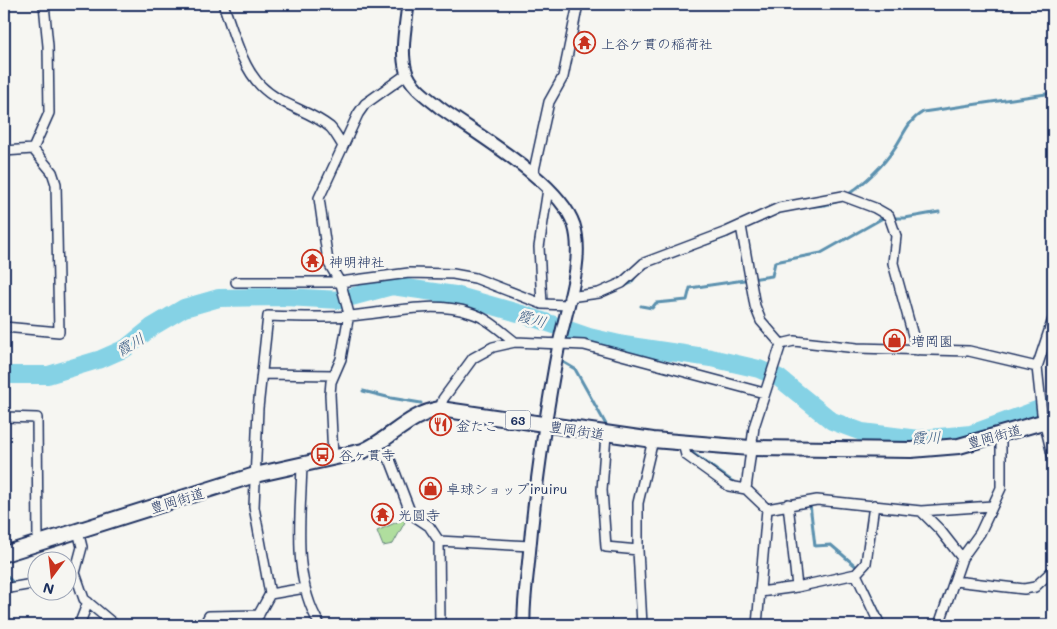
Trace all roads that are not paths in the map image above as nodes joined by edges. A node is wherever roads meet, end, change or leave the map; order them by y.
1 (44, 4) edge
2 (223, 4) edge
3 (408, 4) edge
4 (578, 4) edge
5 (407, 74) junction
6 (343, 146) junction
7 (33, 149) junction
8 (4, 152) edge
9 (533, 175) junction
10 (548, 189) junction
11 (741, 226) junction
12 (236, 282) dead end
13 (341, 283) junction
14 (542, 304) junction
15 (567, 305) junction
16 (348, 315) junction
17 (1053, 319) edge
18 (4, 327) edge
19 (516, 342) junction
20 (560, 343) junction
21 (780, 344) junction
22 (917, 350) junction
23 (1038, 366) junction
24 (262, 374) junction
25 (334, 375) junction
26 (764, 393) junction
27 (440, 409) junction
28 (4, 417) edge
29 (1047, 418) edge
30 (546, 425) junction
31 (606, 434) junction
32 (1001, 435) junction
33 (652, 440) junction
34 (683, 444) junction
35 (375, 446) junction
36 (750, 448) junction
37 (333, 458) junction
38 (1053, 458) edge
39 (302, 463) junction
40 (255, 475) junction
41 (746, 489) junction
42 (788, 504) junction
43 (874, 506) junction
44 (992, 506) junction
45 (767, 508) junction
46 (921, 511) junction
47 (78, 530) junction
48 (439, 541) junction
49 (38, 543) junction
50 (530, 546) junction
51 (638, 550) junction
52 (4, 554) edge
53 (962, 558) junction
54 (78, 559) edge
55 (1053, 570) edge
56 (856, 574) junction
57 (955, 581) junction
58 (28, 585) edge
59 (797, 587) junction
60 (78, 588) edge
61 (305, 588) junction
62 (4, 589) edge
63 (760, 592) junction
64 (270, 594) junction
65 (88, 602) junction
66 (259, 615) junction
67 (79, 625) edge
68 (115, 625) edge
69 (204, 625) edge
70 (254, 625) edge
71 (320, 625) edge
72 (440, 625) edge
73 (524, 625) edge
74 (642, 625) edge
75 (757, 625) edge
76 (880, 625) edge
77 (938, 625) edge

1 - 7 street
2 - 6 street
3 - 5 street
4 - 9 street
5 - 6 street
5 - 9 street
6 - 13 street
7 - 8 street
7 - 18 street
9 - 10 street
10 - 14 street
10 - 15 street
11 - 15 street
11 - 21 street
11 - 22 street
12 - 13 street
13 - 14 street
13 - 16 street
14 - 15 street
15 - 20 street
16 - 19 street
16 - 24 street
16 - 25 street
17 - 23 street
19 - 20 street
19 - 27 street
20 - 26 street
20 - 30 street
21 - 22 street
21 - 26 street
22 - 23 street
23 - 29 street
24 - 25 street
24 - 40 street
25 - 37 street
26 - 36 street
27 - 30 main road, 豊岡街道 / 63
27 - 35 main road, 豊岡街道 / 63
28 - 49 street
29 - 32 main road, 豊岡街道 / 63
29 - 38 street
30 - 31 main road, 豊岡街道 / 63
30 - 50 street
31 - 33 main road, 豊岡街道 / 63
31 - 51 street
32 - 36 main road, 豊岡街道 / 63
32 - 44 street
33 - 34 main road, 豊岡街道 / 63
33 - 51 street
34 - 36 main road, 豊岡街道 / 63
34 - 41 street
35 - 37 main road, 豊岡街道 / 63
35 - 48 street
36 - 41 street
37 - 39 main road, 豊岡街道 / 63
39 - 40 main road, 豊岡街道 / 63
39 - 61 street
40 - 47 main road, 豊岡街道 / 63
40 - 64 street
41 - 45 street
42 - 43 street
42 - 45 street
42 - 59 street
43 - 46 street
43 - 56 street
44 - 46 street
44 - 53 street
45 - 63 street
46 - 53 street
47 - 49 main road, 豊岡街道 / 63
47 - 54 street
48 - 50 street
48 - 72 street
49 - 52 main road, 豊岡街道 / 63
50 - 73 street
51 - 74 street
53 - 57 street
55 - 57 street
56 - 59 street
56 - 76 street
57 - 77 street
58 - 62 street
59 - 63 street
60 - 65 street
61 - 64 street
61 - 71 street
63 - 75 street
64 - 66 street
65 - 67 street
65 - 68 street
66 - 69 street
66 - 70 street

